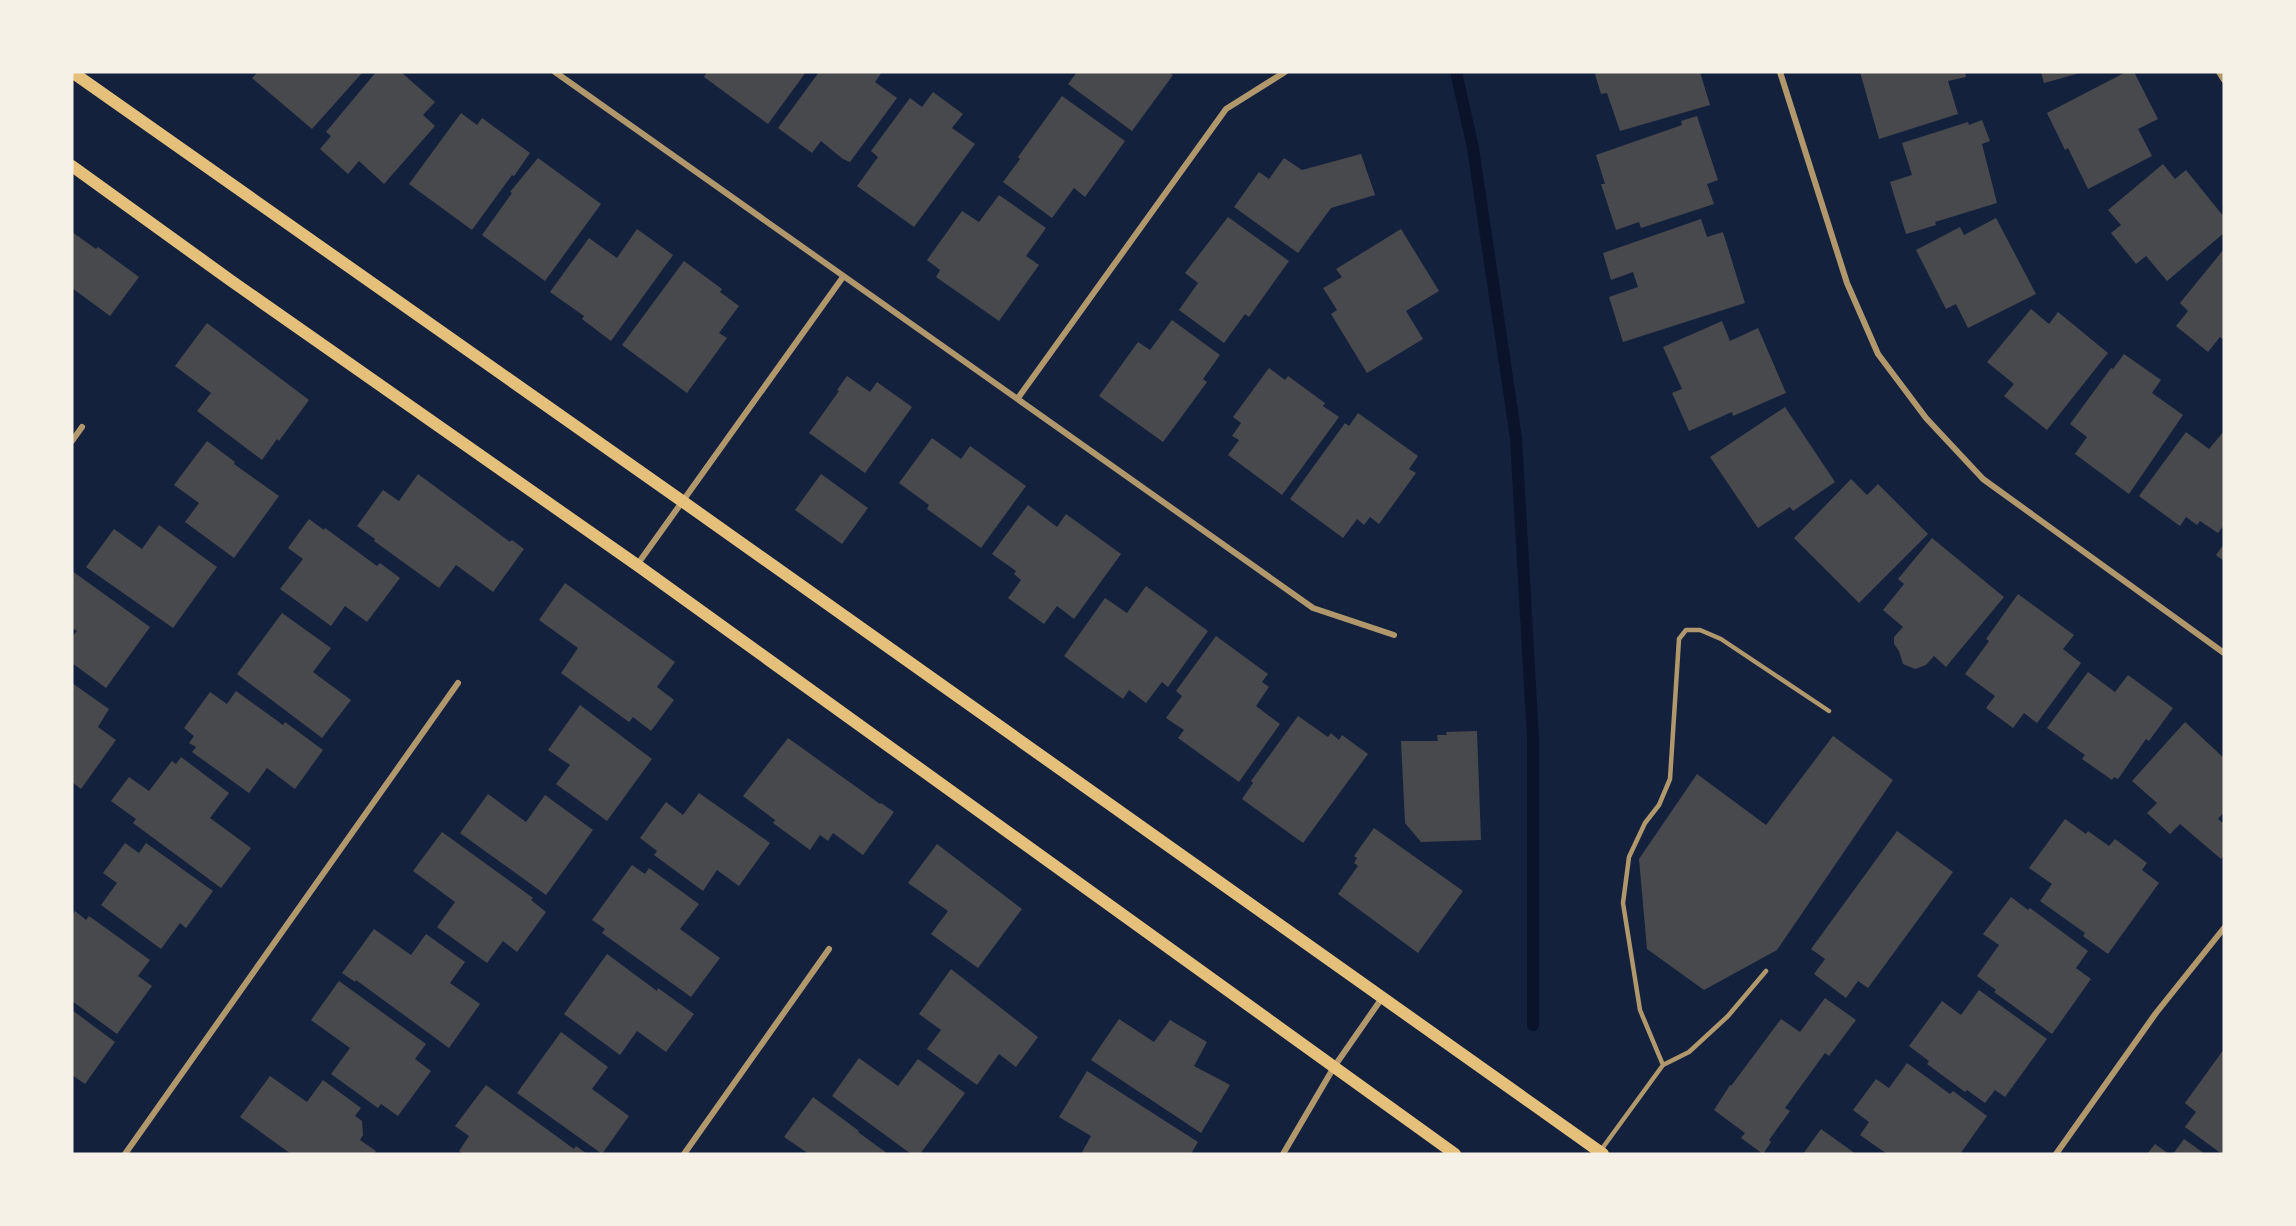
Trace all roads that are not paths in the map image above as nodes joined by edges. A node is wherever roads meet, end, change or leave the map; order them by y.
1 (72, 72) edge
2 (555, 72) edge
3 (1285, 72) edge
4 (1780, 72) edge
5 (2219, 72) edge
6 (2224, 80) edge
7 (72, 166) edge
8 (843, 276) junction
9 (1018, 398) junction
10 (82, 427) dead end
11 (72, 441) edge
12 (682, 501) junction
13 (637, 565) junction
14 (1394, 635) dead end
15 (2224, 653) edge
16 (458, 683) dead end
17 (1829, 711) dead end
18 (2224, 928) edge
19 (830, 949) dead end
20 (1766, 970) dead end
21 (1382, 998) junction
22 (1663, 1065) junction
23 (1334, 1067) junction
24 (1601, 1153) edge
25 (125, 1154) edge
26 (684, 1154) edge
27 (1283, 1154) edge
28 (1455, 1154) edge
29 (2056, 1154) edge

1 - 12 main road
2 - 8 street
3 - 9 street
4 - 15 street
5 - 6 street
7 - 13 main road
8 - 9 street
8 - 12 street
9 - 14 street
10 - 11 street
12 - 13 street
12 - 21 main road
13 - 23 main road
16 - 25 street
17 - 22 lane
18 - 29 street
19 - 26 street
20 - 22 lane
21 - 23 street
21 - 24 main road
22 - 24 lane
23 - 27 street
23 - 28 main road

